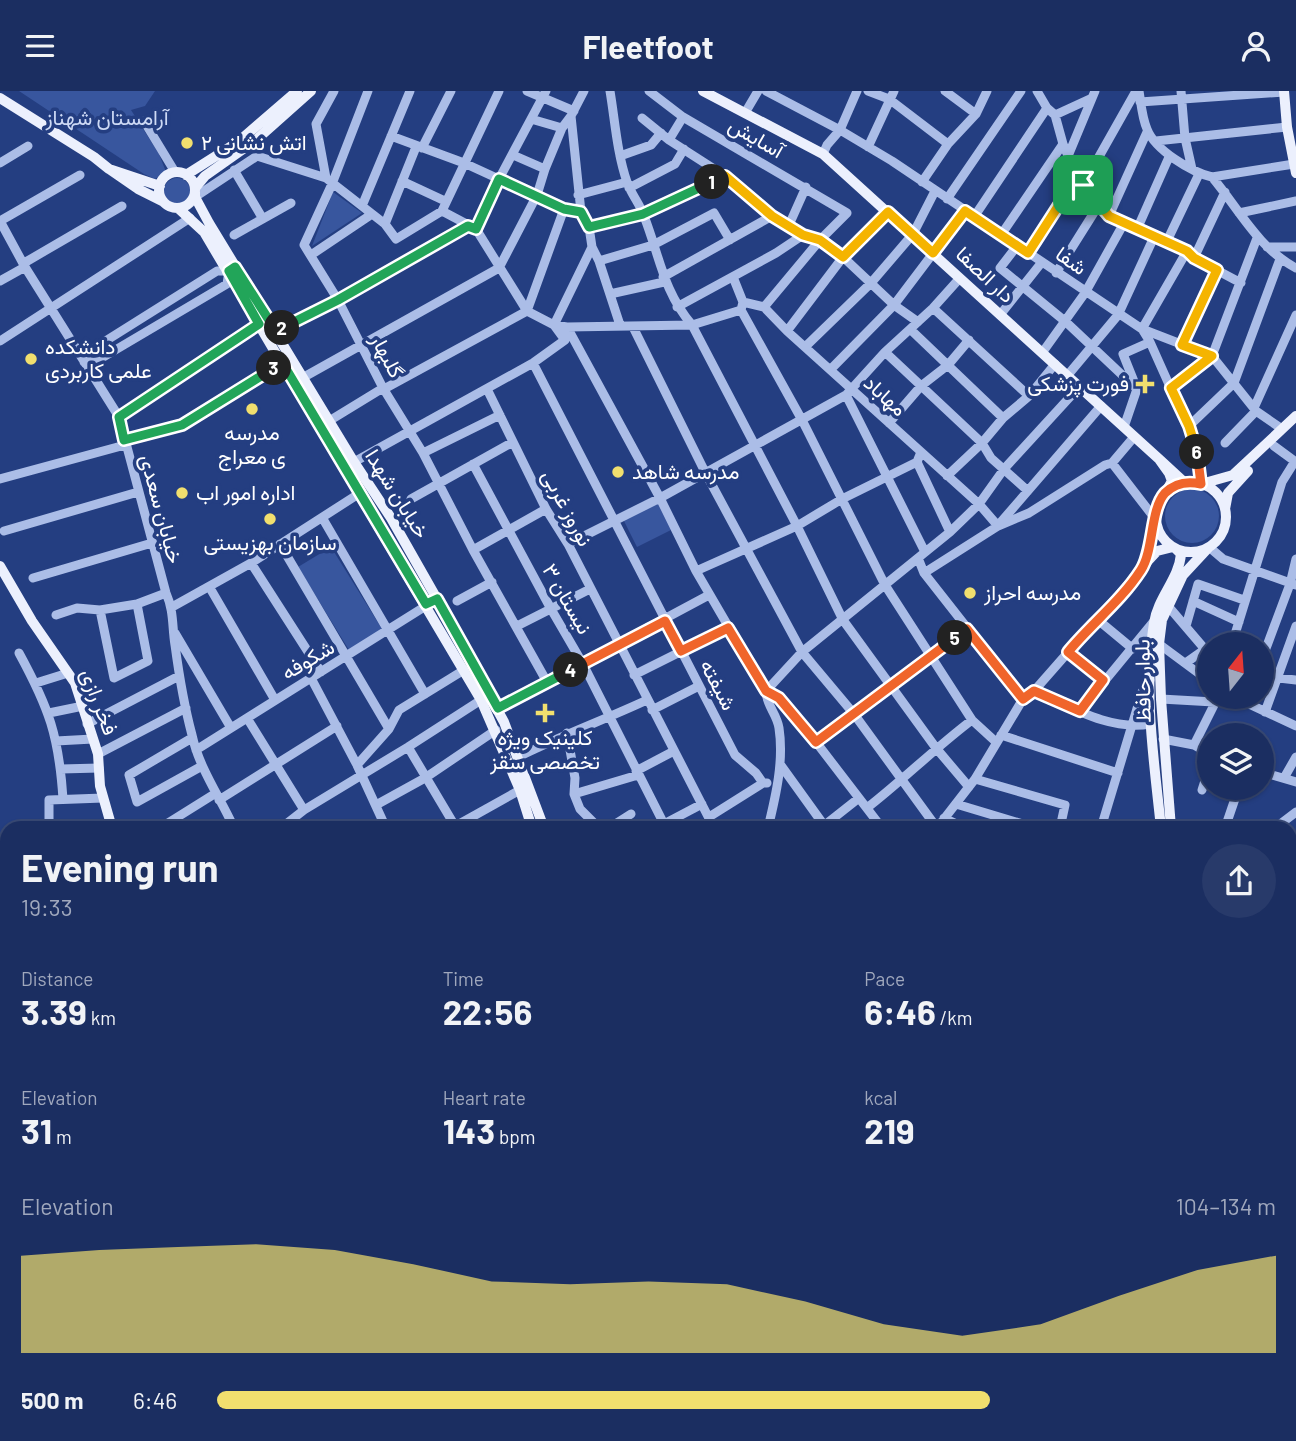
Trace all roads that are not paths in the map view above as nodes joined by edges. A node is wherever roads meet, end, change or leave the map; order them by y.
1 (297, 91) edge
2 (311, 91) edge
3 (334, 91) edge
4 (368, 91) edge
5 (451, 91) edge
6 (499, 91) edge
7 (527, 91) edge
8 (584, 91) edge
9 (610, 91) edge
10 (649, 91) edge
11 (703, 91) edge
12 (758, 91) edge
13 (766, 91) edge
14 (857, 91) edge
15 (868, 91) edge
16 (944, 91) edge
17 (988, 91) edge
18 (1021, 91) edge
19 (1037, 91) edge
20 (1138, 91) edge
21 (1284, 91) edge
22 (406, 92) edge
23 (544, 94) edge
24 (1094, 94) edge
25 (1181, 94) edge
26 (786, 95) edge
27 (892, 95) edge
28 (0, 98) edge
29 (1140, 102) junction
30 (1051, 112) junction
31 (573, 113) junction
32 (745, 113) junction
33 (976, 114) junction
34 (683, 117) junction
35 (642, 118) dead end
36 (531, 119) junction
37 (144, 121) dead end
38 (562, 128) junction
39 (840, 130) junction
40 (1147, 132) junction
41 (661, 133) junction
42 (1290, 133) edge
43 (391, 136) junction
44 (1185, 138) junction
45 (669, 140) junction
46 (1156, 141) junction
47 (948, 144) junction
48 (1063, 144) junction
49 (29, 146) dead end
50 (868, 146) junction
51 (419, 147) junction
52 (684, 149) junction
53 (823, 154) junction
54 (513, 155) junction
55 (620, 156) junction
56 (1068, 156) junction
57 (1170, 157) junction
58 (0, 163) edge
59 (464, 163) junction
60 (109, 169) junction
61 (545, 169) junction
62 (1295, 169) edge
63 (234, 170) junction
64 (1195, 171) junction
65 (181, 173) junction
66 (80, 175) dead end
67 (725, 176) junction
68 (1212, 177) junction
69 (499, 179) junction
70 (329, 181) junction
71 (402, 181) junction
72 (1080, 181) junction
73 (922, 182) junction
74 (628, 185) junction
75 (160, 186) junction
76 (806, 187) junction
77 (935, 191) junction
78 (195, 192) junction
79 (1224, 192) junction
80 (537, 195) junction
81 (578, 195) junction
82 (947, 199) junction
83 (162, 201) junction
84 (1296, 201) edge
85 (290, 203) dead end
86 (1100, 203) junction
87 (122, 206) dead end
88 (362, 206) junction
89 (443, 206) junction
90 (178, 208) junction
91 (564, 209) junction
92 (965, 211) junction
93 (581, 212) junction
94 (888, 212) junction
95 (1239, 212) junction
96 (372, 214) junction
97 (643, 214) junction
98 (772, 216) junction
99 (1109, 216) junction
100 (974, 217) junction
101 (190, 218) junction
102 (263, 219) junction
103 (0, 221) edge
104 (1124, 223) junction
105 (385, 224) junction
106 (789, 225) junction
107 (589, 227) junction
108 (1138, 227) junction
109 (472, 228) junction
110 (913, 234) junction
111 (234, 235) dead end
112 (803, 235) junction
113 (1001, 235) junction
114 (1154, 237) junction
115 (1257, 238) junction
116 (730, 240) junction
117 (820, 240) junction
118 (1167, 241) junction
119 (653, 245) junction
120 (1017, 246) junction
121 (592, 247) junction
122 (1267, 247) junction
123 (1296, 247) edge
124 (933, 253) junction
125 (1028, 253) junction
126 (1191, 254) junction
127 (311, 255) junction
128 (843, 257) junction
129 (1280, 259) junction
130 (599, 261) junction
131 (1042, 263) junction
132 (24, 265) junction
133 (499, 268) junction
134 (1296, 268) edge
135 (232, 269) junction
136 (1217, 270) junction
137 (1056, 273) junction
138 (733, 277) junction
139 (664, 279) junction
140 (960, 279) junction
141 (0, 281) edge
142 (871, 283) junction
143 (1241, 283) junction
144 (1023, 286) junction
145 (1086, 293) junction
146 (610, 294) junction
147 (338, 300) junction
148 (894, 305) junction
149 (742, 306) junction
150 (677, 307) junction
151 (764, 307) junction
152 (933, 308) junction
153 (53, 309) junction
154 (527, 311) junction
155 (1000, 315) junction
156 (1118, 315) junction
157 (1296, 315) edge
158 (918, 322) junction
159 (1066, 322) junction
160 (259, 324) junction
161 (554, 325) junction
162 (620, 325) junction
163 (692, 325) junction
164 (567, 327) junction
165 (634, 327) junction
166 (1142, 329) junction
167 (911, 330) junction
168 (276, 331) junction
169 (787, 331) junction
170 (969, 340) junction
171 (0, 341) edge
172 (1150, 342) junction
173 (360, 344) junction
174 (1182, 345) junction
175 (806, 347) junction
176 (1092, 347) junction
177 (885, 352) junction
178 (1042, 353) junction
179 (1212, 356) junction
180 (84, 362) junction
181 (282, 362) junction
182 (533, 363) junction
183 (1055, 364) junction
184 (948, 365) junction
185 (831, 369) junction
186 (1067, 376) junction
187 (304, 377) junction
188 (1234, 383) junction
189 (921, 386) junction
190 (1080, 386) junction
191 (1171, 388) junction
192 (384, 389) junction
193 (487, 389) junction
194 (1137, 389) junction
195 (849, 392) junction
196 (1029, 396) junction
197 (1101, 407) junction
198 (1255, 409) junction
199 (500, 415) junction
200 (1296, 416) edge
201 (119, 417) junction
202 (1003, 418) junction
203 (802, 420) junction
204 (329, 421) junction
205 (889, 423) junction
206 (1189, 426) junction
207 (1296, 426) edge
208 (1124, 427) junction
209 (1282, 429) junction
210 (410, 432) junction
211 (1134, 437) junction
212 (124, 442) junction
213 (513, 442) junction
214 (982, 443) junction
215 (1225, 443) dead end
216 (754, 446) junction
217 (1274, 446) junction
218 (422, 453) junction
219 (919, 457) junction
220 (1160, 459) junction
221 (354, 462) junction
222 (1295, 462) edge
223 (1112, 463) junction
224 (473, 464) junction
225 (1004, 469) junction
226 (705, 472) junction
227 (947, 477) junction
228 (888, 478) junction
229 (0, 479) edge
230 (439, 483) junction
231 (1185, 483) junction
232 (1201, 484) junction
233 (1028, 491) junction
234 (138, 492) junction
235 (360, 493) junction
236 (1164, 494) junction
237 (660, 498) junction
238 (411, 499) dead end
239 (842, 499) junction
240 (979, 504) junction
241 (546, 509) junction
242 (1225, 509) junction
243 (323, 519) junction
244 (614, 520) junction
245 (1156, 520) junction
246 (797, 526) junction
247 (998, 526) junction
248 (508, 529) junction
249 (4, 531) dead end
250 (950, 532) junction
251 (152, 543) junction
252 (280, 544) junction
253 (568, 544) junction
254 (1209, 547) junction
255 (746, 548) junction
256 (1175, 548) junction
257 (473, 549) junction
258 (1157, 551) junction
259 (921, 555) junction
260 (1296, 559) edge
261 (251, 563) junction
262 (1180, 564) junction
263 (0, 566) edge
264 (1143, 567) junction
265 (696, 571) junction
266 (1253, 572) junction
267 (924, 573) junction
268 (33, 578) dead end
269 (492, 582) junction
270 (1293, 584) edge
271 (885, 585) junction
272 (210, 588) junction
273 (590, 589) junction
274 (166, 593) junction
275 (709, 595) junction
276 (437, 599) junction
277 (1244, 600) junction
278 (457, 601) dead end
279 (1193, 601) junction
280 (137, 604) junction
281 (426, 604) junction
282 (1168, 606) junction
283 (172, 607) junction
284 (551, 609) junction
285 (100, 610) junction
286 (56, 615) dead end
287 (843, 619) junction
288 (1098, 620) junction
289 (665, 621) junction
290 (1154, 621) junction
291 (1239, 622) junction
292 (517, 626) junction
293 (1186, 626) junction
294 (1296, 626) edge
295 (728, 628) junction
296 (172, 629) junction
297 (967, 629) junction
298 (388, 631) junction
299 (1236, 632) edge
300 (1273, 632) edge
301 (1197, 640) edge
302 (618, 643) junction
303 (1159, 644) junction
304 (1133, 649) junction
305 (681, 651) junction
306 (802, 652) junction
307 (1068, 652) junction
308 (19, 653) dead end
309 (346, 656) junction
310 (930, 656) junction
311 (1197, 657) edge
312 (1187, 662) junction
313 (1160, 663) junction
314 (583, 664) junction
315 (464, 670) junction
316 (1197, 671) edge
317 (321, 672) junction
318 (68, 673) junction
319 (634, 675) junction
320 (179, 676) junction
321 (1274, 677) edge
322 (1277, 677) junction
323 (311, 678) junction
324 (1103, 680) junction
325 (1296, 680) edge
326 (1149, 681) junction
327 (547, 682) junction
328 (36, 683) junction
329 (892, 685) junction
330 (699, 686) junction
331 (766, 691) junction
332 (1034, 691) junction
333 (425, 694) junction
334 (481, 699) junction
335 (1023, 699) junction
336 (1161, 699) junction
337 (1197, 699) edge
338 (275, 700) junction
339 (647, 701) junction
340 (83, 706) junction
341 (186, 708) junction
342 (498, 708) junction
343 (1211, 709) edge
344 (1259, 709) edge
345 (652, 710) junction
346 (1080, 711) junction
347 (1265, 712) junction
348 (49, 713) junction
349 (854, 714) junction
350 (247, 718) junction
351 (609, 718) junction
352 (972, 720) junction
353 (87, 724) junction
354 (1150, 724) junction
355 (337, 726) junction
356 (1296, 726) edge
357 (1133, 727) junction
358 (231, 728) junction
359 (389, 729) junction
360 (496, 730) junction
361 (567, 733) junction
362 (192, 738) junction
363 (998, 738) junction
364 (93, 739) junction
365 (1163, 739) junction
366 (56, 741) junction
367 (816, 742) junction
368 (1194, 745) junction
369 (408, 747) junction
370 (1197, 747) edge
371 (936, 748) junction
372 (196, 750) junction
373 (674, 751) junction
374 (98, 754) junction
375 (518, 757) junction
376 (1296, 757) edge
377 (780, 764) junction
378 (275, 765) junction
379 (357, 765) junction
380 (202, 766) junction
381 (99, 768) junction
382 (61, 769) junction
383 (637, 773) junction
384 (1118, 773) junction
385 (1274, 775) edge
386 (362, 776) junction
387 (425, 778) junction
388 (1284, 778) junction
389 (904, 779) junction
390 (1296, 781) edge
391 (763, 783) junction
392 (778, 783) junction
393 (972, 783) junction
394 (520, 790) junction
395 (574, 794) junction
396 (217, 796) junction
397 (103, 798) junction
398 (859, 798) junction
399 (62, 799) junction
400 (1235, 800) edge
401 (702, 804) junction
402 (956, 804) junction
403 (376, 805) junction
404 (867, 809) junction
405 (304, 810) junction
406 (631, 814) dead end
407 (709, 817) junction
408 (944, 818) junction
409 (48, 821) edge
410 (110, 821) edge
411 (172, 821) edge
412 (230, 821) edge
413 (290, 821) edge
414 (383, 821) edge
415 (450, 821) edge
416 (465, 821) edge
417 (530, 821) edge
418 (541, 821) edge
419 (592, 821) edge
420 (620, 821) edge
421 (662, 821) edge
422 (673, 821) edge
423 (711, 821) edge
424 (770, 821) edge
425 (819, 821) edge
426 (830, 821) edge
427 (876, 821) edge
428 (932, 821) edge
429 (942, 821) edge
430 (950, 821) edge
431 (999, 821) edge
432 (1062, 821) edge
433 (1103, 821) edge
434 (1165, 821) edge
435 (1166, 821) edge
436 (1227, 821) edge

1 - 65 main road
2 - 78 main road
3 - 70 street
4 - 70 street
5 - 51 street
6 - 59 street
7 - 23 street
8 - 31 street
9 - 55 street
10 - 34 street, آسایش
11 - 32 main road, دار الصفا
12 - 32 street
13 - 26 street, شفا
14 - 39 street
15 - 27 street
16 - 33 street
17 - 33 street
18 - 82 street
19 - 30 street
20 - 29 street
20 - 72 street
21 - 25 street
21 - 42 main road
22 - 43 street
23 - 31 street
23 - 36 street
24 - 30 street
24 - 56 street
25 - 29 street
25 - 44 street
26 - 39 street, شفا
27 - 47 street
27 - 50 street
28 - 60 main road
29 - 40 street
30 - 48 street
30 - 100 street
31 - 38 street
31 - 81 street
32 - 53 main road, دار الصفا
33 - 47 street
34 - 45 street
34 - 76 street, آسایش
35 - 41 street
36 - 38 street
36 - 54 street
37 - 65 street
38 - 61 street
39 - 50 street, شفا
39 - 53 street
40 - 46 street
40 - 99 street
41 - 45 street
41 - 55 street
42 - 44 street
42 - 62 main road
43 - 51 street
43 - 88 street
44 - 46 street
44 - 64 street
45 - 52 street
46 - 57 street
47 - 73 street
48 - 56 street
48 - 113 street
49 - 58 street
50 - 73 street, شفا
51 - 59 street
51 - 71 street
52 - 67 street
52 - 74 street
53 - 94 main road, دار الصفا
54 - 61 street
54 - 69 street
55 - 74 street
56 - 72 street
57 - 64 street
57 - 108 street
59 - 69 street
59 - 89 street
60 - 75 main road
60 - 83 main road
61 - 80 street
62 - 68 street
63 - 70 street
63 - 78 street
63 - 102 street
64 - 68 street
64 - 118 street
65 - 75 main road
65 - 78 main road
66 - 103 street
67 - 97 street
67 - 98 street
68 - 79 street
69 - 80 street
69 - 109 street
70 - 88 street
70 - 127 street, گلبهار
71 - 89 street
71 - 105 street
72 - 86 street
72 - 125 street
73 - 77 street, شفا
74 - 81 street
74 - 97 street
75 - 83 main road
76 - 106 street
76 - 117 street, آسایش
77 - 82 street, شفا
77 - 110 street
78 - 90 main road
78 - 135 main road, خیابان شهدا
79 - 95 street
79 - 126 street
80 - 91 street
80 - 133 street
81 - 93 street
82 - 92 street, شفا
83 - 90 main road
84 - 95 street
85 - 102 street
86 - 99 street
86 - 137 street
87 - 132 street
88 - 96 street
89 - 105 street
89 - 109 street
90 - 101 main road, خیابان شهدا
91 - 93 street
91 - 154 street
92 - 100 street, شفا
92 - 124 street
93 - 107 street
94 - 110 main road, دار الصفا
94 - 128 street
95 - 115 street
96 - 105 street
96 - 127 street
97 - 107 street
97 - 119 street
98 - 106 street
98 - 116 street
99 - 104 street
100 - 113 street, شفا
101 - 135 main road, خیابان شهدا
101 - 153 street
102 - 111 street
103 - 132 street, خیابان سعدی
104 - 108 street
104 - 145 street
106 - 112 street
107 - 121 street
108 - 114 street
109 - 133 street
109 - 147 street
110 - 124 main road, دار الصفا
110 - 142 street
112 - 117 street
112 - 138 street
113 - 120 street, شفا
114 - 118 street
114 - 156 street
115 - 122 street
115 - 143 street
116 - 119 street
116 - 139 street
117 - 128 street
117 - 151 street
118 - 126 street
119 - 130 street
119 - 139 street
120 - 125 street, شفا
120 - 144 street
121 - 130 street
121 - 161 street
122 - 123 street
122 - 129 street
124 - 140 main road, دار الصفا
124 - 148 street
125 - 131 street, شفا
126 - 136 street
126 - 166 street
127 - 147 street, گلبهار
128 - 142 street
128 - 169 street
129 - 134 street
129 - 188 street
130 - 146 street
131 - 137 street, شفا
131 - 144 street
132 - 141 street
132 - 153 street, خیابان سعدی
133 - 154 street
133 - 173 street
135 - 160 main road, خیابان شهدا
135 - 168 main road, خیابان شهدا
135 - 180 street
135 - 180 street
136 - 143 street
136 - 174 street
137 - 145 street, شفا
138 - 149 street
138 - 150 street
139 - 146 street
139 - 150 street
140 - 152 street
140 - 155 main road, دار الصفا
142 - 148 street
142 - 175 street
143 - 179 street
144 - 155 street
144 - 159 street
145 - 156 street, شفا
145 - 159 street
146 - 162 street
147 - 168 street
147 - 173 street, گلبهار
148 - 158 street
148 - 185 street
149 - 151 street
149 - 163 street
149 - 203 street
150 - 163 street
151 - 169 street, مهاباد
152 - 158 street
152 - 170 street
153 - 171 street
153 - 180 street, خیابان سعدی
154 - 161 street
154 - 192 street
155 - 178 main road, دار الصفا
156 - 166 street, شفا
156 - 176 street
157 - 198 street
158 - 167 street
159 - 176 street
159 - 178 street
160 - 181 main road, خیابان شهدا
160 - 201 street
161 - 164 street
161 - 182 street
162 - 164 street
162 - 165 street
163 - 165 street
163 - 216 street
164 - 237 street
165 - 226 street
166 - 172 street, شفا
166 - 174 street
167 - 177 street
167 - 184 street
168 - 187 main road, خیابان شهدا
169 - 175 street, مهاباد
170 - 184 street
170 - 196 street
172 - 191 street, شفا
172 - 194 street
173 - 187 street
173 - 192 street, گلبهار
174 - 179 street
175 - 185 street, مهاباد
176 - 186 street
176 - 194 street
177 - 189 street
177 - 195 street
178 - 183 main road, دار الصفا
179 - 188 street
179 - 191 street
180 - 201 street, خیابان سعدی
181 - 212 street
181 - 235 main road, خیابان شهدا
182 - 193 street
182 - 244 street, شیفته
183 - 186 main road, دار الصفا
183 - 196 street
184 - 189 street
184 - 202 street
185 - 195 street, مهاباد
186 - 190 main road, دار الصفا
187 - 204 main road, خیابان شهدا
188 - 198 street
188 - 206 street
189 - 205 street
189 - 214 street
190 - 197 main road, دار الصفا
190 - 225 street
191 - 206 street, شفا
192 - 204 street
192 - 210 street, گلبهار
193 - 199 street, نوروز غربی
193 - 210 street
194 - 208 street
195 - 203 street
195 - 205 street, مهاباد
195 - 228 street
196 - 202 street
197 - 208 main road, دار الصفا
197 - 233 street
198 - 209 street
198 - 215 street
199 - 213 street, نوروز غربی
199 - 218 street
200 - 209 main road
201 - 212 street, خیابان سعدی
202 - 214 street
203 - 216 street
203 - 239 street
204 - 221 main road, خیابان شهدا
205 - 219 street, مهاباد
206 - 232 street, شفا
207 - 217 main road
208 - 211 main road, دار الصفا
209 - 232 main road
210 - 218 street, گلبهار
210 - 221 street
211 - 220 main road, دار الصفا
211 - 223 street
212 - 229 street
212 - 234 street, خیابان سعدی
213 - 224 street
213 - 241 street, نوروز غربی
214 - 225 street
214 - 227 street
216 - 226 street
216 - 246 street
217 - 222 street
217 - 242 main road
218 - 230 street, گلبهار
219 - 227 street, مهاباد
219 - 228 street
219 - 250 street
220 - 231 main road, دار الصفا
220 - 236 main road
221 - 276 main road, خیابان شهدا
222 - 266 street
223 - 245 street
223 - 247 street
224 - 230 street
224 - 248 street, نیستان ۳
225 - 233 street
225 - 240 street
226 - 237 street
226 - 255 street
227 - 240 street, مهاباد
228 - 239 street
228 - 259 street
230 - 238 street
230 - 257 street, گلبهار
231 - 232 main road
231 - 236 main road
232 - 242 main road
233 - 247 street
234 - 249 street
234 - 251 street, خیابان سعدی
235 - 243 street
235 - 281 main road, خیابان شهدا
236 - 245 main road
237 - 244 street
237 - 265 street
239 - 246 street
239 - 271 street
240 - 247 street, مهاباد
240 - 250 street
241 - 248 street
241 - 253 street, نوروز غربی
242 - 254 main road
243 - 252 street
243 - 298 street
244 - 253 street
244 - 289 street, شیفته
245 - 256 main road
245 - 264 main road
246 - 255 street
246 - 287 street
247 - 267 street
248 - 257 street
248 - 284 street, نیستان ۳
250 - 259 street
251 - 268 street
251 - 274 street, خیابان سعدی
252 - 261 street
252 - 309 street
253 - 273 street, نوروز غربی
254 - 256 main road
254 - 266 street
254 - 282 main road, بلوار حافظ
255 - 265 street
255 - 306 street
256 - 258 main road
256 - 262 main road
257 - 269 street, گلبهار
258 - 262 main road
258 - 264 main road
259 - 267 street
259 - 271 street
260 - 270 street
261 - 272 street
261 - 317 street
262 - 290 main road, بلوار حافظ
263 - 318 main road, فخر رازی
264 - 288 street
265 - 275 street
266 - 270 street
266 - 277 street
267 - 297 street
269 - 278 street
269 - 292 street, گلبهار
270 - 300 street
271 - 287 street
271 - 310 street
272 - 283 street
272 - 338 street
273 - 284 street
273 - 302 street, نوروز غربی
274 - 280 street
274 - 283 street, خیابان سعدی
275 - 289 street
275 - 295 street
276 - 281 street, شکوفه
276 - 342 main road, خیابان شهدا
277 - 279 street
277 - 291 street
279 - 291 street
279 - 293 street
280 - 285 street
280 - 285 street
281 - 298 street, شکوفه
281 - 315 main road, خیابان شهدا
282 - 293 street
282 - 303 main road, بلوار حافظ
283 - 296 street, خیابان سعدی
284 - 292 street
284 - 314 street, نیستان ۳
285 - 286 street
287 - 306 street
287 - 329 street
288 - 304 street
288 - 307 street
289 - 302 street
289 - 305 street, شیفته
290 - 304 street
290 - 326 main road, بلوار حافظ
291 - 299 street
292 - 327 street, گلبهار
293 - 301 street
294 - 322 street
295 - 305 street
295 - 331 street
296 - 320 street, خیابان سعدی
296 - 358 street
297 - 310 street
297 - 335 street
298 - 309 street, شکوفه
298 - 333 street
302 - 314 street
302 - 319 street, نوروز غربی
303 - 312 street
303 - 313 main road, بلوار حافظ
304 - 324 street
305 - 319 street
305 - 330 street, شیفته
306 - 331 street
306 - 349 street
307 - 324 street
307 - 332 street
308 - 328 street
309 - 317 street, شکوفه
309 - 359 street
310 - 329 street
310 - 352 street
311 - 312 street
312 - 316 street
313 - 326 street
313 - 336 main road, بلوار حافظ
314 - 327 street
314 - 351 street, نیستان ۳
315 - 333 street
315 - 334 main road, خیابان شهدا
317 - 323 street, شکوفه
318 - 328 street
318 - 340 main road, فخر رازی
319 - 339 street, نوروز غربی
320 - 341 street, خیابان سعدی
320 - 353 street
321 - 322 street
322 - 325 street
322 - 347 street
323 - 338 street, شکوفه
323 - 355 street
324 - 346 street
326 - 354 main road, بلوار حافظ
326 - 357 street
327 - 342 street
328 - 348 street
329 - 349 street
329 - 371 street
330 - 345 street
330 - 391 street, شیفته
331 - 367 street
331 - 377 street
332 - 335 street
332 - 346 street
333 - 359 street
334 - 360 main road, خیابان شهدا
334 - 369 street
335 - 363 street
336 - 337 street
336 - 365 main road, بلوار حافظ
338 - 350 street, شکوفه
339 - 345 street, نوروز غربی
339 - 351 street
340 - 348 street
340 - 353 main road, فخر رازی
341 - 362 street, خیابان سعدی
341 - 374 street
342 - 375 main road, خیابان شهدا
343 - 368 street
344 - 347 street
345 - 373 street, نوروز غربی
346 - 357 street
347 - 356 street
348 - 366 street
349 - 367 street
349 - 389 street
350 - 358 street, شکوفه
350 - 378 street
351 - 361 street
351 - 383 street, نیستان ۳
352 - 363 street
352 - 371 street
353 - 364 main road, فخر رازی
354 - 357 street
354 - 434 main road, بلوار حافظ
355 - 378 street
355 - 379 street
357 - 384 street
358 - 372 street, شکوفه
359 - 379 street
360 - 387 street
360 - 394 main road, خیابان شهدا
361 - 375 street
361 - 395 street
362 - 372 street, خیابان سعدی
362 - 380 street
363 - 384 street
363 - 393 street
364 - 366 street
364 - 374 main road, فخر رازی
365 - 368 street
365 - 435 main road, بلوار حافظ
366 - 382 street
367 - 398 street
368 - 370 street
369 - 386 street
369 - 387 street
371 - 389 street
371 - 393 street
372 - 380 street, خیابان سعدی
373 - 383 street
373 - 401 street, نوروز غربی
374 - 381 main road, فخر رازی
375 - 418 main road, خیابان شهدا
376 - 388 street
377 - 392 street
377 - 425 street
378 - 396 street
378 - 405 street
379 - 386 street
380 - 396 street, خیابان سعدی
381 - 382 street
381 - 397 main road, فخر رازی
382 - 399 street
383 - 395 street
383 - 421 street, نیستان ۳
384 - 433 street
385 - 388 street
386 - 403 street
386 - 405 street
387 - 403 street
387 - 415 street
388 - 390 street
389 - 404 street
389 - 428 street
391 - 392 street
391 - 407 street
392 - 424 street
393 - 402 street
393 - 432 street
394 - 416 street
394 - 417 main road, خیابان شهدا
395 - 419 street
396 - 411 street
396 - 412 street, خیابان سعدی
397 - 399 street
397 - 410 main road, فخر رازی
398 - 404 street
398 - 426 street
399 - 409 street
400 - 436 street
401 - 407 street, نوروز غربی
401 - 422 street
402 - 408 street
402 - 431 street
403 - 414 street
404 - 427 street
405 - 413 street
406 - 420 street
407 - 423 street, نوروز غربی
408 - 429 street
408 - 430 street

